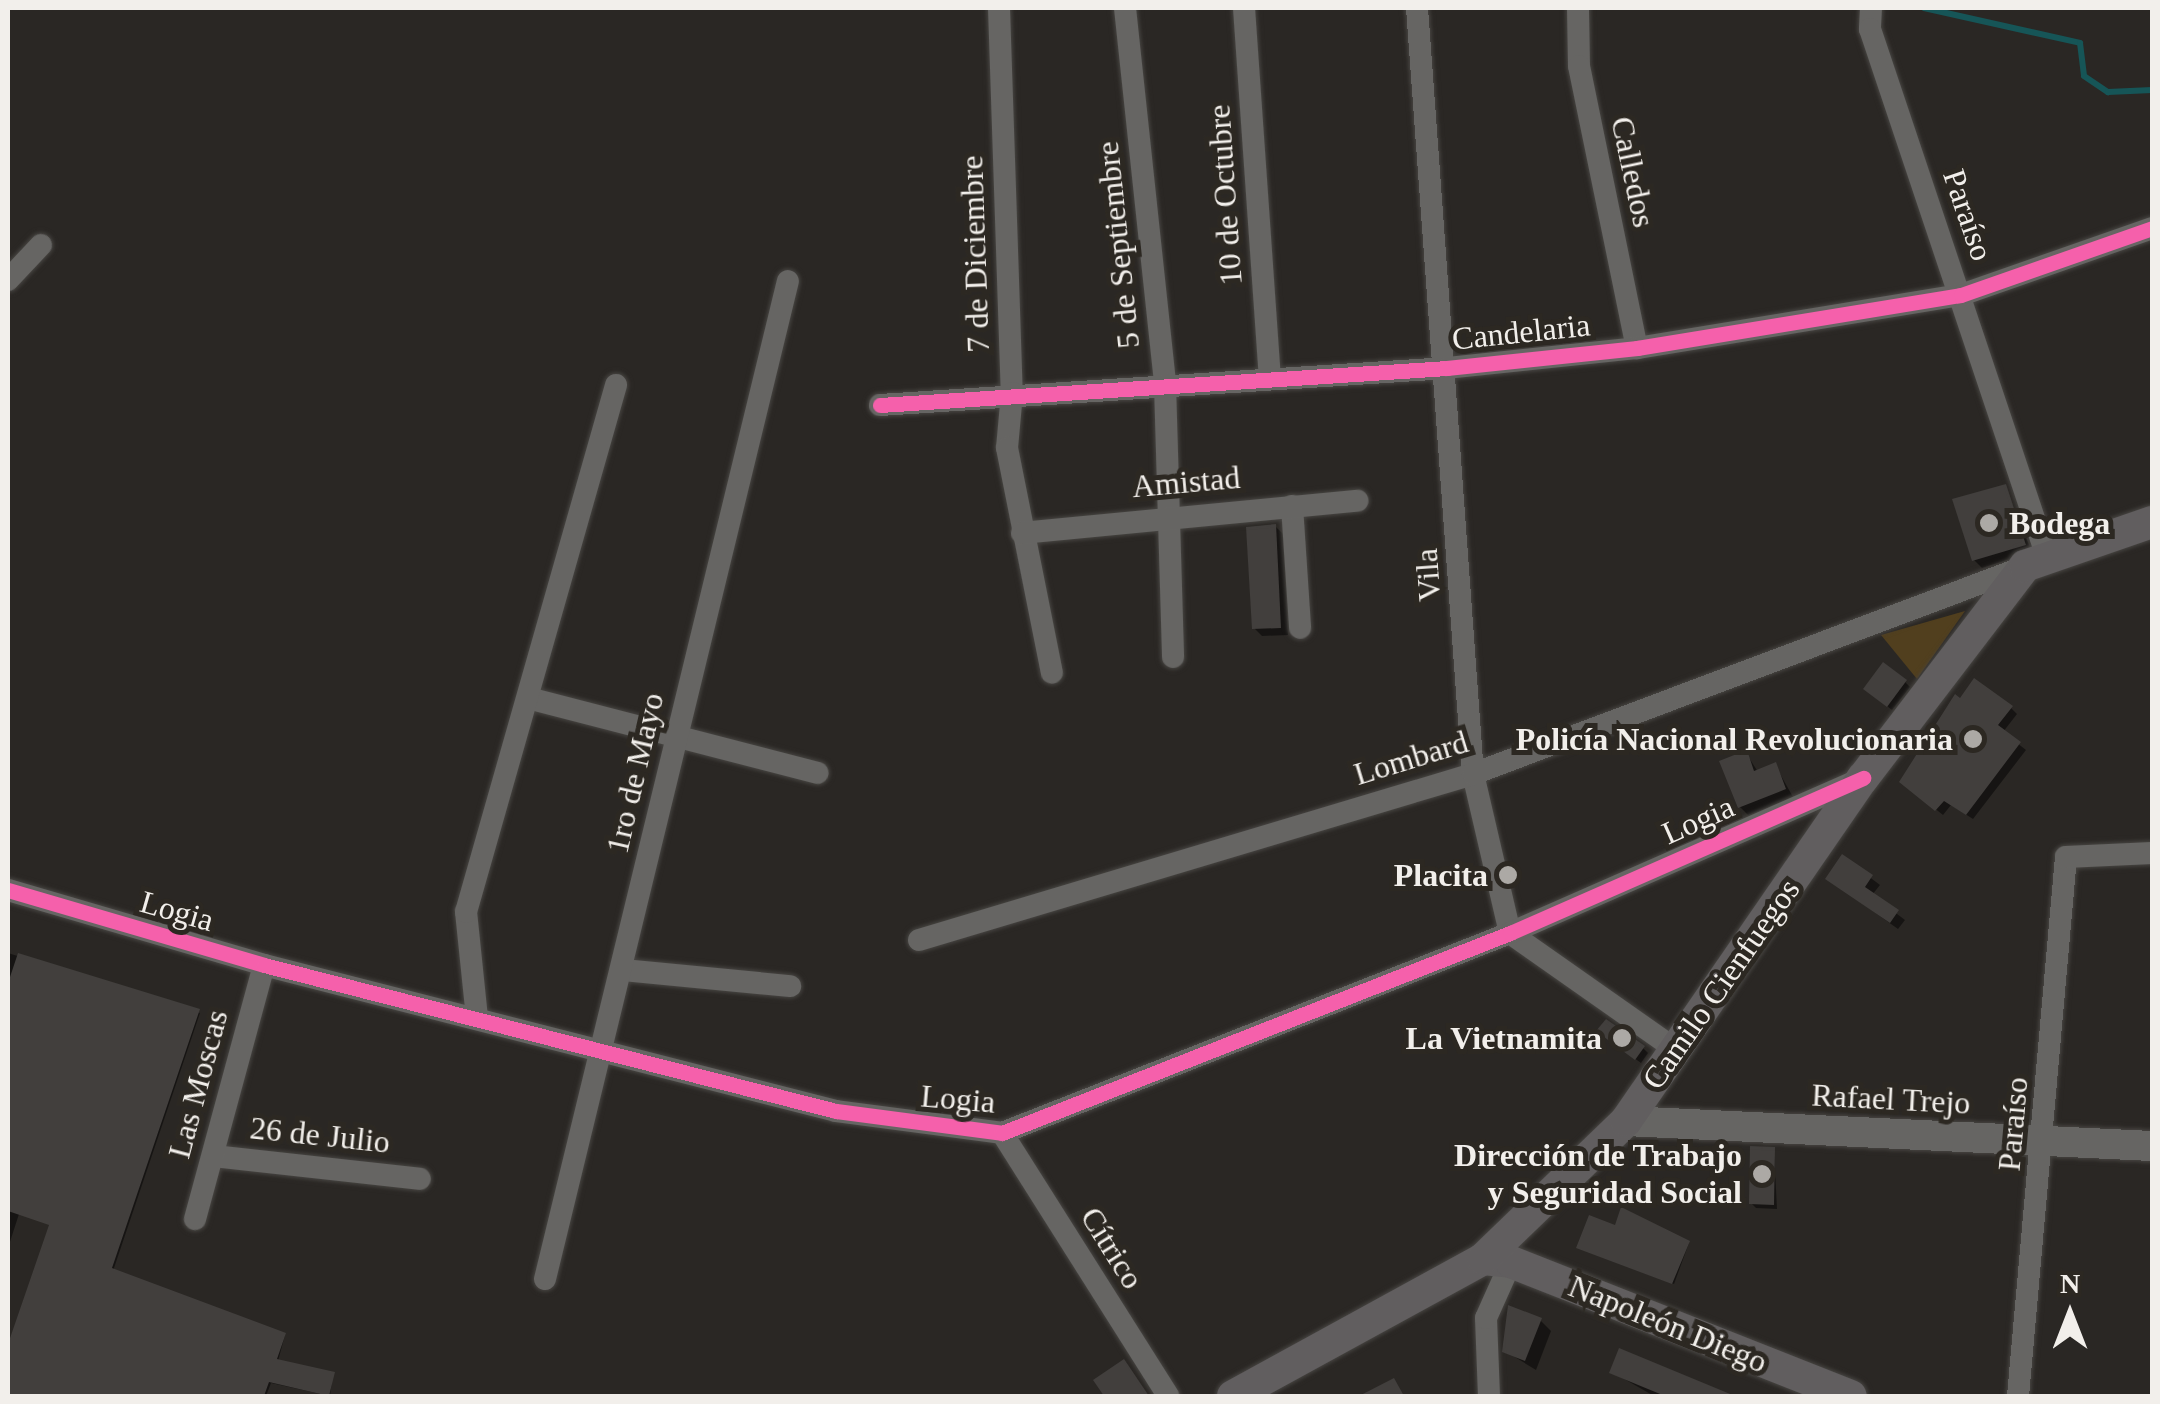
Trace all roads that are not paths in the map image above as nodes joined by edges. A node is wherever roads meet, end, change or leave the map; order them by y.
1 (998, 8) edge
2 (1125, 8) edge
3 (1244, 8) edge
4 (1417, 8) edge
5 (1578, 8) edge
6 (1871, 8) edge
7 (2152, 228) edge
8 (41, 245) dead end
9 (8, 280) edge
10 (788, 281) dead end
11 (1961, 295) junction
12 (1636, 348) junction
13 (1447, 368) junction
14 (1270, 379) junction
15 (616, 384) dead end
16 (1165, 385) junction
17 (1012, 393) junction
18 (880, 406) dead end
19 (1356, 501) dead end
20 (1292, 506) junction
21 (1169, 515) junction
22 (2152, 522) edge
23 (1022, 532) junction
24 (2036, 562) junction
25 (1300, 628) dead end
26 (1172, 657) dead end
27 (1052, 673) dead end
28 (528, 698) junction
29 (676, 735) junction
30 (816, 773) dead end
31 (1473, 774) junction
32 (1863, 778) junction
33 (2152, 853) edge
34 (8, 890) edge
35 (1510, 933) junction
36 (919, 940) dead end
37 (264, 965) junction
38 (622, 970) junction
39 (790, 986) dead end
40 (477, 1018) junction
41 (602, 1049) junction
42 (1676, 1049) junction
43 (1626, 1121) junction
44 (1002, 1134) junction
45 (2045, 1142) junction
46 (2152, 1146) edge
47 (212, 1156) junction
48 (420, 1179) dead end
49 (195, 1220) dead end
50 (1497, 1260) junction
51 (545, 1279) dead end
52 (1168, 1396) edge
53 (1233, 1396) edge
54 (1489, 1396) edge
55 (1851, 1396) edge
56 (2018, 1396) edge

1 - 17 street, 7 de Diciembre
2 - 16 street, 5 de Septiembre
3 - 14 street, 10 de Octubre
4 - 13 street, Vila
5 - 12 street, Calledos
6 - 11 street, Paraíso
7 - 11 street, Candelaria
8 - 9 street
10 - 29 street, 1ro de Mayo
11 - 12 street, Candelaria
11 - 24 street, Paraíso
12 - 13 street, Candelaria
13 - 14 street, Candelaria
13 - 31 street, Vila
14 - 16 street, Candelaria
15 - 28 street
16 - 17 street, Candelaria
16 - 21 street, 5 de Septiembre
17 - 18 street, Candelaria
17 - 23 street, 7 de Diciembre
19 - 20 street, Amistad
20 - 21 street, Amistad
20 - 25 street
21 - 23 street, Amistad
21 - 26 street, 5 de Septiembre
22 - 24 main road
23 - 27 street, 7 de Diciembre
24 - 31 street, Lombard
24 - 32 main road, Camilo Cienfuegos
28 - 29 street
28 - 40 street
29 - 30 street
29 - 38 street, 1ro de Mayo
31 - 35 street, Vila
31 - 36 street, Lombard
32 - 35 street, Logia
32 - 42 main road, Camilo Cienfuegos
33 - 45 street, Paraíso
34 - 37 street, Logia
35 - 42 street
35 - 44 street, Logia
37 - 40 street, Logia
37 - 47 street, Las Moscas
38 - 39 street
38 - 41 street, 1ro de Mayo
40 - 41 street, Logia
41 - 44 street, Logia
41 - 51 street, 1ro de Mayo
42 - 43 main road, Camilo Cienfuegos
43 - 45 street, Rafael Trejo
43 - 50 main road, Camilo Cienfuegos
44 - 52 street, Cítrico
45 - 46 street, Rafael Trejo
45 - 56 street, Paraíso
47 - 48 street, 26 de Julio
47 - 49 street, Las Moscas
50 - 53 main road, Camilo Cienfuegos
50 - 54 street
50 - 55 main road, Napoleón Diego

